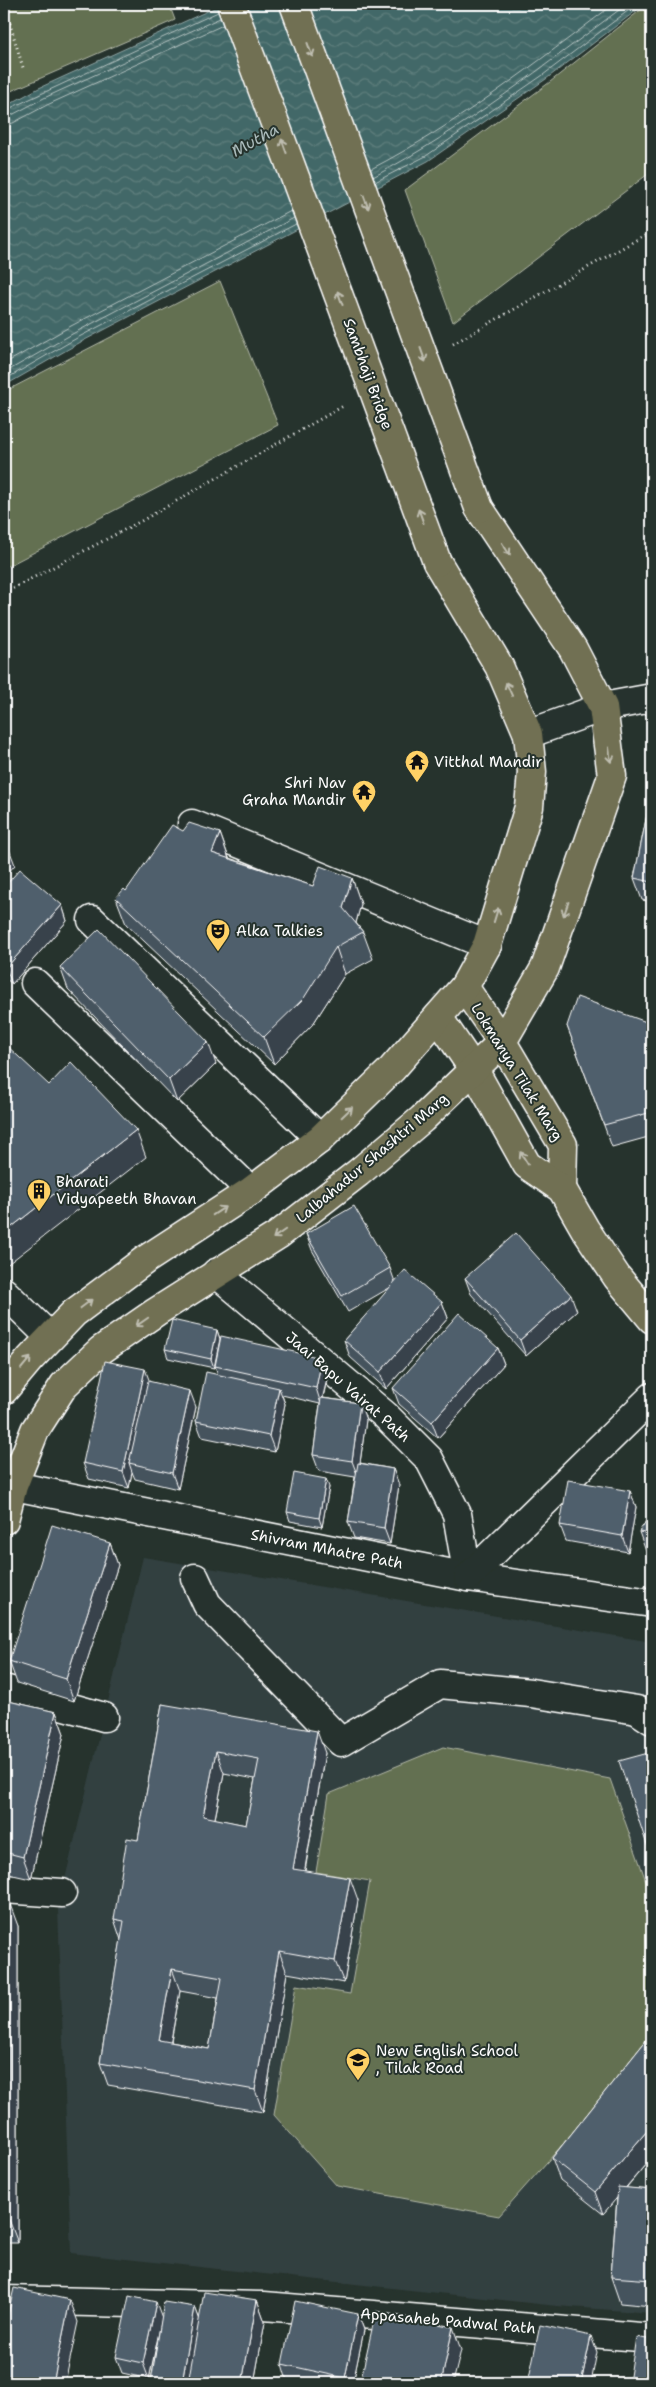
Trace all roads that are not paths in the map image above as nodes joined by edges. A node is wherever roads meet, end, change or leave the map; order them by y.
1 (231, 4) edge
2 (294, 4) edge
3 (652, 698) edge
4 (603, 707) junction
5 (652, 718) edge
6 (528, 734) junction
7 (192, 824) edge
8 (92, 920) dead end
9 (487, 945) junction
10 (35, 983) dead end
11 (464, 987) junction
12 (438, 1017) junction
13 (502, 1042) junction
14 (474, 1070) junction
15 (320, 1139) junction
16 (562, 1189) junction
17 (250, 1191) junction
18 (216, 1273) junction
19 (4, 1292) edge
20 (652, 1319) edge
21 (50, 1337) junction
22 (4, 1390) edge
23 (652, 1397) edge
24 (8, 1485) edge
25 (4, 1520) edge
26 (468, 1577) junction
27 (195, 1578) dead end
28 (652, 1604) edge
29 (4, 1690) edge
30 (104, 1717) dead end
31 (652, 1720) edge
32 (4, 1889) edge
33 (62, 1894) dead end
34 (4, 2300) edge
35 (652, 2338) edge

6 -> 1 main road, Sambhaji Bridge, bridge
2 -> 4 main road, bridge
3 - 4 street
4 - 5 street
4 - 6 street
4 -> 13 main road, Lalbahadur Shashtri Marg
9 -> 6 main road
7 - 9 street
8 - 15 street
9 - 11 main road
10 - 17 street
11 - 12 main road
11 - 13 main road, Lokmanya Tilak Marg
12 - 14 main road
15 -> 12 main road
13 - 14 main road, Lalbahadur Shashtri Marg
13 - 16 main road, Lokmanya Tilak Marg
16 -> 14 main road
14 -> 18 main road, Lalbahadur Shashtri Marg
15 - 17 main road
16 - 20 main road
21 -> 17 main road
18 -> 24 main road, Lalbahadur Shashtri Marg
18 - 26 street, Jaai Bapu Vairat Path
19 - 21 street
22 -> 21 main road
23 - 26 street
24 - 25 main road, Lalbahadur Shashtri Marg
24 - 26 street, Shivram Mhatre Path
26 - 28 street, Shivram Mhatre Path
27 - 31 street
29 - 30 street
32 - 33 street
34 - 35 street, Appasaheb Padwal Path

